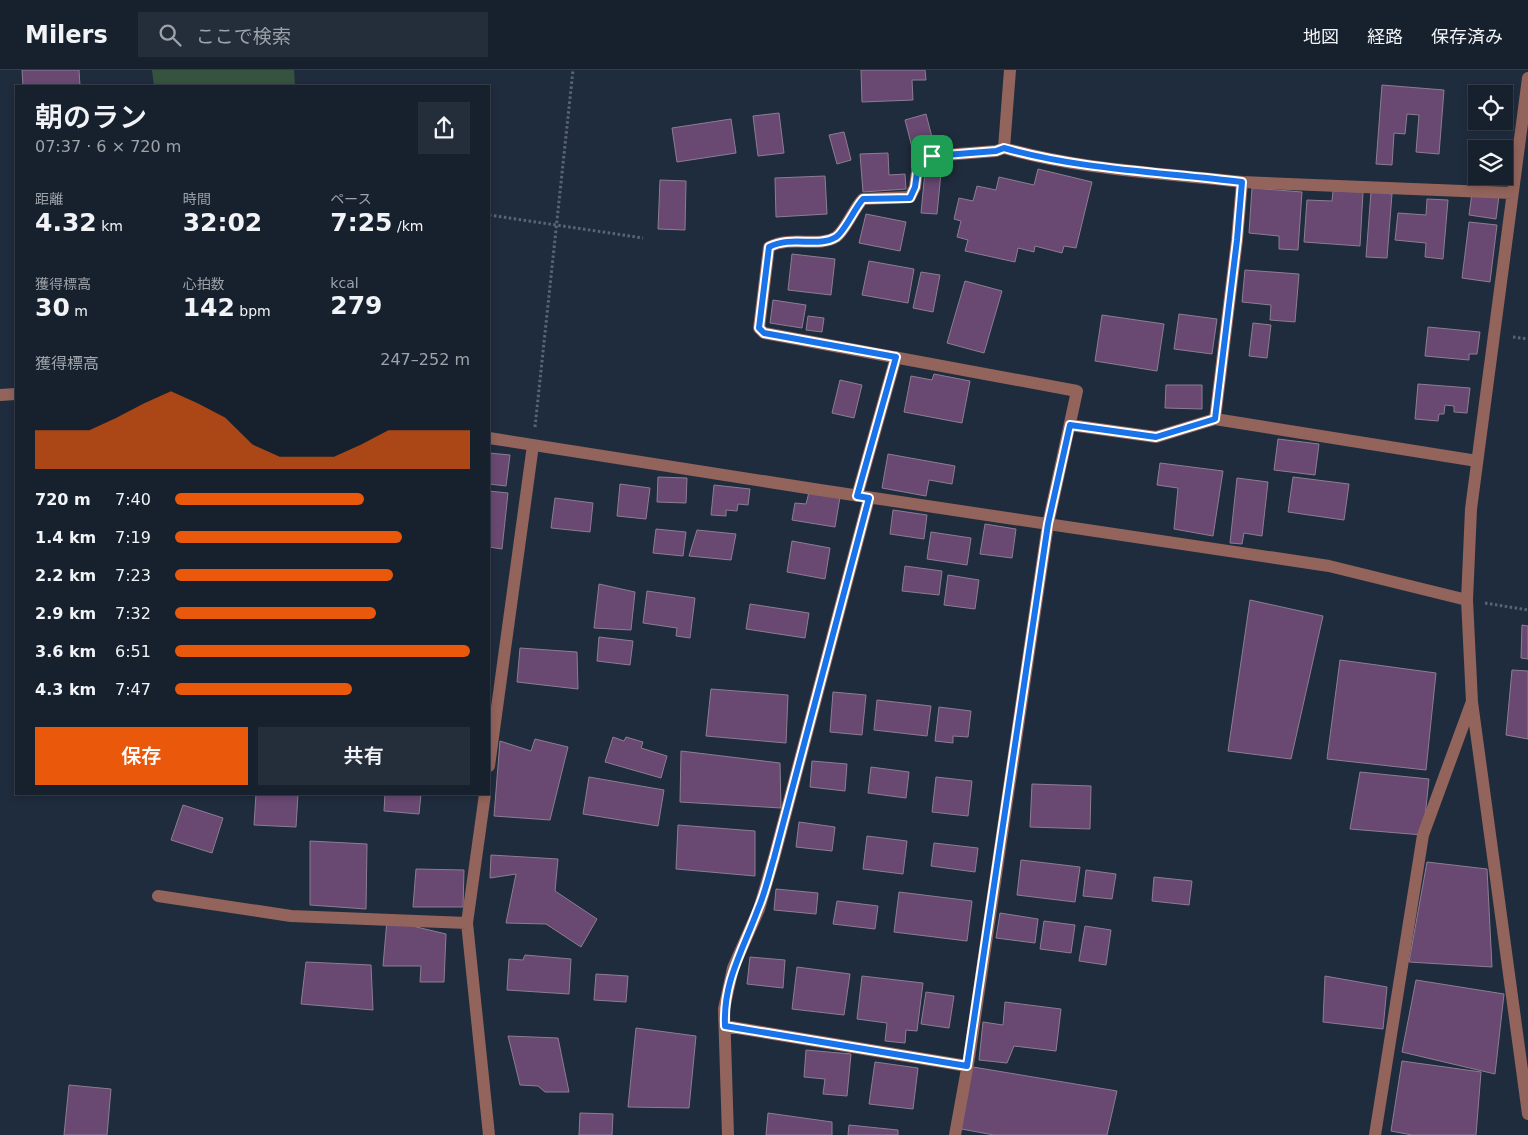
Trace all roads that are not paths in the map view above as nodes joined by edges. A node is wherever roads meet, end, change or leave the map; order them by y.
1 (1010, 70) edge
2 (1528, 78) edge
3 (1004, 148) junction
4 (1242, 182) junction
5 (1512, 193) junction
6 (896, 357) junction
7 (15, 394) edge
8 (0, 395) edge
9 (1215, 419) junction
10 (1070, 425) junction
11 (490, 438) edge
12 (533, 445) junction
13 (1477, 461) junction
14 (863, 497) junction
15 (1048, 524) junction
16 (1468, 600) junction
17 (1472, 702) junction
18 (490, 759) edge
19 (485, 795) edge
20 (158, 896) dead end
21 (467, 923) junction
22 (725, 1026) junction
23 (967, 1066) junction
24 (1528, 1114) edge
25 (489, 1135) edge
26 (728, 1135) edge
27 (955, 1135) edge
28 (1375, 1135) edge

1 - 3 street
2 - 5 street
3 - 4 street
3 - 6 street
4 - 5 street
4 - 9 street
5 - 13 street
6 - 10 street
6 - 14 street
7 - 8 street
9 - 10 street
9 - 13 street
10 - 15 street
11 - 12 street
12 - 14 street
12 - 18 street
13 - 16 street
14 - 15 street
14 - 22 street
15 - 16 street
15 - 23 street
16 - 17 street
17 - 24 street
17 - 28 street
19 - 21 street
20 - 21 street
21 - 25 street
22 - 23 street
22 - 26 street
23 - 27 street

